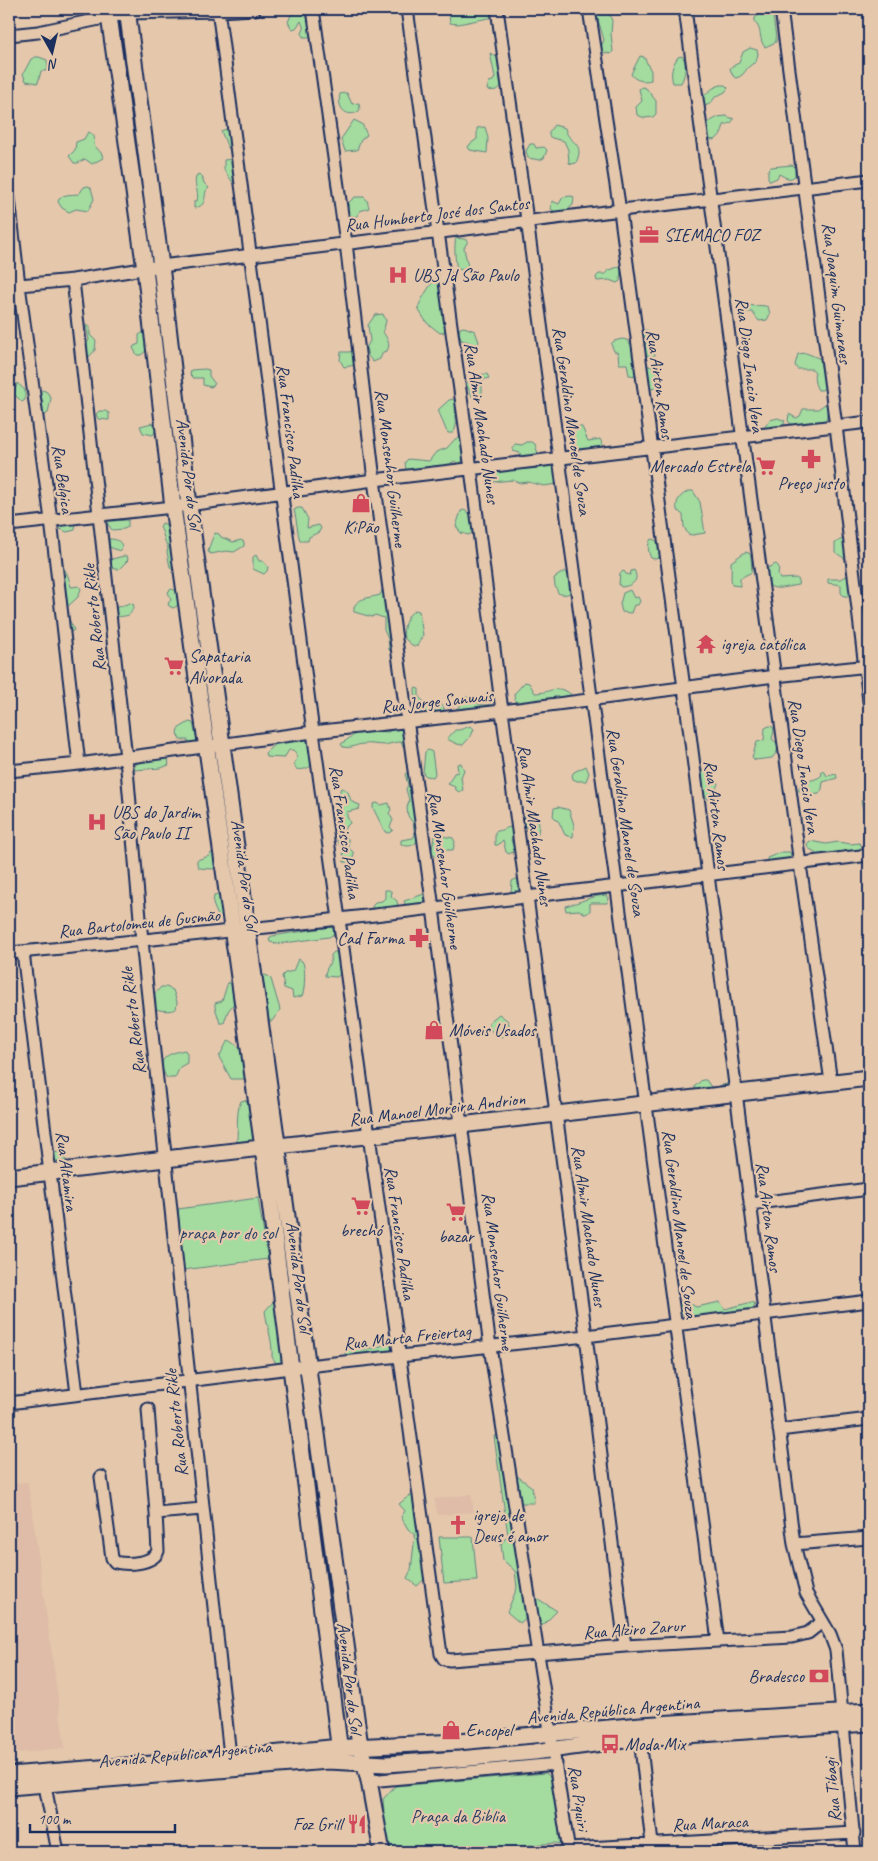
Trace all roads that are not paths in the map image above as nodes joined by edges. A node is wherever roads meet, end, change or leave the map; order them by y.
1 (255, 9) edge
2 (313, 9) edge
3 (407, 9) edge
4 (497, 9) edge
5 (590, 9) edge
6 (685, 9) edge
7 (781, 9) edge
8 (219, 10) edge
9 (127, 11) edge
10 (109, 13) edge
11 (9, 35) edge
12 (869, 180) edge
13 (806, 188) junction
14 (9, 198) edge
15 (711, 199) junction
16 (620, 211) junction
17 (527, 220) junction
18 (437, 232) junction
19 (346, 244) junction
20 (250, 256) junction
21 (161, 266) junction
22 (145, 269) junction
23 (73, 280) junction
24 (14, 285) edge
25 (869, 422) edge
26 (836, 426) junction
27 (742, 437) junction
28 (651, 447) junction
29 (559, 458) junction
30 (471, 469) junction
31 (374, 480) junction
32 (281, 493) junction
33 (181, 506) junction
34 (100, 515) junction
35 (51, 520) junction
36 (9, 525) edge
37 (867, 666) edge
38 (775, 676) junction
39 (684, 688) junction
40 (591, 700) junction
41 (869, 701) edge
42 (502, 712) junction
43 (407, 722) junction
44 (312, 732) junction
45 (214, 745) junction
46 (126, 758) junction
47 (80, 764) junction
48 (9, 771) edge
49 (869, 855) edge
50 (800, 864) junction
51 (707, 876) junction
52 (617, 886) junction
53 (527, 896) junction
54 (433, 908) junction
55 (339, 918) junction
56 (241, 930) junction
57 (142, 941) junction
58 (23, 952) junction
59 (9, 953) edge
60 (869, 1078) edge
61 (831, 1082) junction
62 (736, 1093) junction
63 (647, 1104) junction
64 (556, 1114) junction
65 (462, 1125) junction
66 (369, 1136) junction
67 (270, 1147) junction
68 (166, 1160) junction
69 (49, 1173) junction
70 (9, 1177) edge
71 (869, 1189) edge
72 (750, 1204) junction
73 (869, 1301) edge
74 (764, 1315) junction
75 (676, 1325) junction
76 (586, 1336) junction
77 (490, 1347) junction
78 (399, 1355) junction
79 (300, 1366) junction
80 (189, 1380) junction
81 (78, 1394) junction
82 (9, 1403) edge
83 (148, 1409) dead end
84 (869, 1419) edge
85 (779, 1430) junction
86 (101, 1477) dead end
87 (202, 1509) junction
88 (156, 1513) junction
89 (869, 1538) edge
90 (794, 1544) junction
91 (822, 1622) junction
92 (718, 1641) junction
93 (625, 1646) junction
94 (537, 1653) junction
95 (444, 1658) joint
96 (869, 1711) edge
97 (844, 1719) junction
98 (869, 1723) edge
99 (550, 1734) junction
100 (640, 1738) junction
101 (360, 1746) junction
102 (340, 1754) junction
103 (555, 1757) junction
104 (231, 1764) junction
105 (364, 1764) junction
106 (9, 1775) edge
107 (43, 1778) junction
108 (369, 1781) junction
109 (9, 1787) edge
110 (854, 1833) junction
111 (652, 1844) junction
112 (569, 1851) edge
113 (58, 1852) edge
114 (382, 1852) edge
115 (855, 1852) edge

1 - 8 street
2 - 19 street, Rua Monsenhor Guilherme
3 - 18 street, Rua Almir Machado Nunes
4 - 17 street, Rua Geraldino Manoel de Souza
5 - 16 street, Rua Airton Ramos
6 - 15 street, Rua Diego Inacio Vera
7 - 13 street, Rua Joaquim Guimaraes
8 - 9 street
8 - 20 street, Rua Francisco Padilha
9 - 10 street
9 - 21 street, Avenida Por do Sol
10 - 11 street
10 - 22 street, Avenida Por do Sol
12 - 13 street, Rua Humberto José dos Santos
13 - 15 street, Rua Humberto José dos Santos
13 - 26 street, Rua Joaquim Guimaraes
14 - 24 street, Rua Belgica
15 - 16 street, Rua Humberto José dos Santos
15 - 27 street, Rua Diego Inacio Vera
16 - 17 street, Rua Humberto José dos Santos
16 - 28 street, Rua Airton Ramos
17 - 18 street, Rua Humberto José dos Santos
17 - 29 street, Rua Geraldino Manoel de Souza
18 - 19 street, Rua Humberto José dos Santos
18 - 30 street, Rua Almir Machado Nunes
19 - 20 street, Rua Humberto José dos Santos
19 - 31 street, Rua Monsenhor Guilherme
20 - 21 street, Rua Humberto José dos Santos
20 - 32 street, Rua Francisco Padilha
21 - 22 street, Rua Humberto José dos Santos
21 - 33 street, Avenida Por do Sol
22 - 23 street, Rua Humberto José dos Santos
22 - 33 street, Avenida Por do Sol
23 - 24 street, Rua Humberto José dos Santos
23 - 34 street, Rua Roberto Rikle
24 - 35 street, Rua Belgica
25 - 26 street
26 - 27 street
26 - 37 street, Rua Joaquim Guimaraes
27 - 28 street
27 - 38 street, Rua Diego Inacio Vera
28 - 29 street
28 - 39 street, Rua Airton Ramos
29 - 30 street
29 - 40 street, Rua Geraldino Manoel de Souza
30 - 31 street
30 - 42 street, Rua Almir Machado Nunes
31 - 32 street
31 - 43 street, Rua Monsenhor Guilherme
32 - 33 street
32 - 44 street, Rua Francisco Padilha
33 - 34 street
33 - 45 street, Avenida Por do Sol
34 - 35 street
34 - 46 street, Rua Roberto Rikle
35 - 36 street
35 - 47 street, Rua Belgica
37 - 38 street, Rua Jorge Sanwais
37 - 41 street, Rua Joaquim Guimaraes
38 - 39 street, Rua Jorge Sanwais
38 - 50 street, Rua Diego Inacio Vera
39 - 40 street, Rua Jorge Sanwais
39 - 51 street, Rua Airton Ramos
40 - 42 street, Rua Jorge Sanwais
40 - 52 street, Rua Geraldino Manoel de Souza
42 - 43 street, Rua Jorge Sanwais
42 - 53 street, Rua Almir Machado Nunes
43 - 44 street, Rua Jorge Sanwais
43 - 54 street, Rua Monsenhor Guilherme
44 - 45 street, Rua Jorge Sanwais
44 - 55 street, Rua Francisco Padilha
45 - 46 street, Rua Jorge Sanwais
45 - 56 street, Avenida Por do Sol
46 - 47 street, Rua Jorge Sanwais
46 - 57 street, Rua Roberto Rikle
47 - 48 street, Rua Jorge Sanwais
49 - 50 street, Rua Bartolomeu de Gusmão
50 - 51 street, Rua Bartolomeu de Gusmão
50 - 61 street, Rua Diego Inacio Vera
51 - 52 street, Rua Bartolomeu de Gusmão
51 - 62 street, Rua Airton Ramos
52 - 53 street, Rua Bartolomeu de Gusmão
52 - 63 street, Rua Geraldino Manoel de Souza
53 - 54 street, Rua Bartolomeu de Gusmão
53 - 64 street, Rua Almir Machado Nunes
54 - 55 street, Rua Bartolomeu de Gusmão
54 - 65 street, Rua Monsenhor Guilherme
55 - 56 street, Rua Bartolomeu de Gusmão
55 - 66 street, Rua Francisco Padilha
56 - 57 street, Rua Bartolomeu de Gusmão
56 - 67 street, Avenida Por do Sol
57 - 58 street, Rua Bartolomeu de Gusmão
57 - 68 street, Rua Roberto Rikle
58 - 59 street, Rua Bartolomeu de Gusmão
58 - 69 street, Rua Altamira
60 - 61 street, Rua Manoel Moreira Andrion
61 - 62 street, Rua Manoel Moreira Andrion
62 - 63 street, Rua Manoel Moreira Andrion
62 - 72 street, Rua Airton Ramos
63 - 64 street, Rua Manoel Moreira Andrion
63 - 75 street, Rua Geraldino Manoel de Souza
64 - 65 street, Rua Manoel Moreira Andrion
64 - 76 street, Rua Almir Machado Nunes
65 - 66 street, Rua Manoel Moreira Andrion
65 - 77 street, Rua Monsenhor Guilherme
66 - 67 street, Rua Manoel Moreira Andrion
66 - 78 street, Rua Francisco Padilha
67 - 68 street, Rua Manoel Moreira Andrion
67 - 79 street, Avenida Por do Sol
68 - 69 street, Rua Manoel Moreira Andrion
68 - 80 street, Rua Roberto Rikle
69 - 70 street, Rua Manoel Moreira Andrion
69 - 81 street, Rua Altamira
71 - 72 street
72 - 74 street, Rua Airton Ramos
73 - 74 street, Rua Marta Freiertag
74 - 75 street, Rua Marta Freiertag
74 - 85 street, Rua Airton Ramos
75 - 76 street, Rua Marta Freiertag
75 - 92 street, Rua Geraldino Manoel de Souza
76 - 77 street, Rua Marta Freiertag
76 - 93 street, Rua Almir Machado Nunes
77 - 78 street, Rua Marta Freiertag
77 - 94 street, Rua Monsenhor Guilherme
78 - 79 street, Rua Marta Freiertag
78 - 95 street, Rua Francisco Padilha
79 - 80 street, Rua Marta Freiertag
79 - 101 street, Avenida Por do Sol
79 - 102 street, Avenida Por do Sol
80 - 81 street, Rua Marta Freiertag
80 - 87 street, Rua Roberto Rikle
81 - 82 street, Rua Marta Freiertag
83 - 88 street
84 - 85 street
85 - 90 street, Rua Airton Ramos
86 - 88 street
87 - 88 street
87 - 104 street, Rua Roberto Rikle
89 - 90 street
90 - 91 street, Rua Airton Ramos
91 - 92 street, Rua Alziro Zarur
91 - 97 street, Rua Tibagi
92 - 93 street, Rua Alziro Zarur
93 - 94 street, Rua Alziro Zarur
94 - 95 street, Rua Alziro Zarur
94 - 99 street, Rua Monsenhor Guilherme
96 - 97 street, Avenida República Argentina
97 - 98 street, Avenida República Argentina
97 - 99 street, Avenida República Argentina
97 - 100 street, Avenida República Argentina
97 - 110 street, Rua Tibagi
99 - 101 street, Avenida República Argentina
99 - 103 street, Rua Piquiri
100 - 103 street, Avenida República Argentina
100 - 111 street
101 - 102 street, Avenida Republica Argentina
101 - 105 street, Avenida Por do Sol
102 - 104 street, Avenida Republica Argentina
102 - 105 street, Avenida Republica Argentina
103 - 105 street, Avenida República Argentina
103 - 108 street, Avenida República Argentina
103 - 112 street, Rua Piquiri
104 - 107 street, Avenida Republica Argentina
105 - 108 street, Avenida Por do Sol
106 - 107 street, Avenida Republica Argentina
107 - 109 street, Avenida Republica Argentina
107 - 113 street
108 - 114 street, Avenida Por do Sol
110 - 111 street, Rua Maraca
110 - 115 street, Rua Tibagi
111 - 112 street, Rua Maraca

